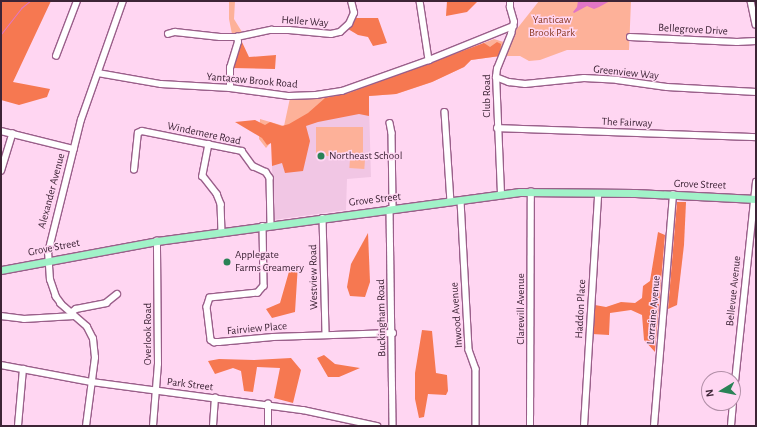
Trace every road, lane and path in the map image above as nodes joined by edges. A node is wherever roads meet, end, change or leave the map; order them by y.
1 (77, 1) edge
2 (123, 1) edge
3 (351, 1) edge
4 (420, 1) edge
5 (510, 1) edge
6 (750, 1) edge
7 (756, 24) edge
8 (512, 26) junction
9 (168, 34) dead end
10 (237, 37) junction
11 (630, 37) dead end
12 (756, 41) edge
13 (56, 56) dead end
14 (429, 60) junction
15 (98, 72) junction
16 (496, 77) junction
17 (230, 88) junction
18 (756, 92) edge
19 (445, 112) dead end
20 (390, 123) dead end
21 (498, 128) junction
22 (1, 131) edge
23 (12, 134) junction
24 (756, 137) edge
25 (209, 144) junction
26 (74, 150) junction
27 (134, 170) dead end
28 (1, 171) edge
29 (756, 182) edge
30 (531, 192) junction
31 (501, 194) junction
32 (598, 194) junction
33 (673, 195) junction
34 (755, 199) edge
35 (460, 201) junction
36 (451, 202) junction
37 (391, 209) junction
38 (323, 218) junction
39 (267, 226) junction
40 (222, 232) junction
41 (157, 241) junction
42 (48, 260) junction
43 (1, 270) edge
44 (117, 294) dead end
45 (73, 315) junction
46 (1, 316) edge
47 (393, 333) junction
48 (326, 335) junction
49 (1, 365) edge
50 (23, 369) junction
51 (736, 371) edge
52 (92, 382) junction
53 (157, 391) junction
54 (215, 398) junction
55 (268, 404) junction
56 (732, 411) edge
57 (355, 424) edge
58 (18, 426) edge
59 (86, 426) edge
60 (153, 426) edge
61 (213, 426) edge
62 (268, 426) edge
63 (377, 426) edge
64 (393, 426) edge
65 (476, 426) edge
66 (530, 426) edge
67 (584, 426) edge
68 (654, 426) edge
69 (731, 426) edge

1 - 13 street
2 - 15 street, Alexander Avenue
3 - 10 street, Heller Way
4 - 14 street
5 - 8 street, Club Road
6 - 7 street
8 - 14 street, Yantacaw Brook Road
8 - 16 street, Club Road
9 - 10 street, Heller Way
10 - 17 street
11 - 12 street, Bellegrove Drive
14 - 17 street, Yantacaw Brook Road
15 - 17 street, Yantacaw Brook Road
15 - 26 street, Alexander Avenue
16 - 18 street, Greenview Way
16 - 21 street, Club Road
19 - 36 street
20 - 37 street, Buckingham Road
21 - 24 street, The Fairway
21 - 31 street, Club Road
22 - 23 street
23 - 26 street
23 - 28 street
25 - 27 street, Windemere Road
25 - 39 street, Windemere Road
25 - 40 street
26 - 42 street, Alexander Avenue
29 - 34 street, Bellevue Avenue
30 - 31 main road, Grove Street
30 - 32 main road, Grove Street
30 - 66 street, Clarewill Avenue
31 - 35 main road, Grove Street
32 - 33 main road, Grove Street
32 - 67 street, Haddon Place
33 - 34 main road, Grove Street
33 - 68 street, Lorraine Avenue
34 - 51 street, Bellevue Avenue
35 - 36 main road, Grove Street
35 - 65 street, Inwood Avenue
36 - 37 main road, Grove Street
37 - 38 main road, Grove Street
37 - 47 street, Buckingham Road
38 - 39 main road, Grove Street
38 - 48 street, Westview Road
39 - 40 main road, Grove Street
39 - 48 street, Fairview Place
40 - 41 main road, Grove Street
41 - 42 main road, Grove Street
41 - 53 street, Overlook Road
42 - 43 main road, Grove Street
42 - 45 street, Alexander Avenue
44 - 45 street
45 - 46 street
45 - 52 street, Alexander Avenue
47 - 48 street, Fairview Place
47 - 64 street, Buckingham Road
49 - 50 street, Park Street
50 - 52 street, Park Street
50 - 58 street
52 - 53 street, Park Street
52 - 59 street, Alexander Avenue
53 - 54 street, Park Street
53 - 60 street, Overlook Road
54 - 55 street, Park Street
54 - 61 street
55 - 57 street, Park Street
55 - 62 street
56 - 69 street, Bellevue Avenue
57 - 63 street, Park Street

